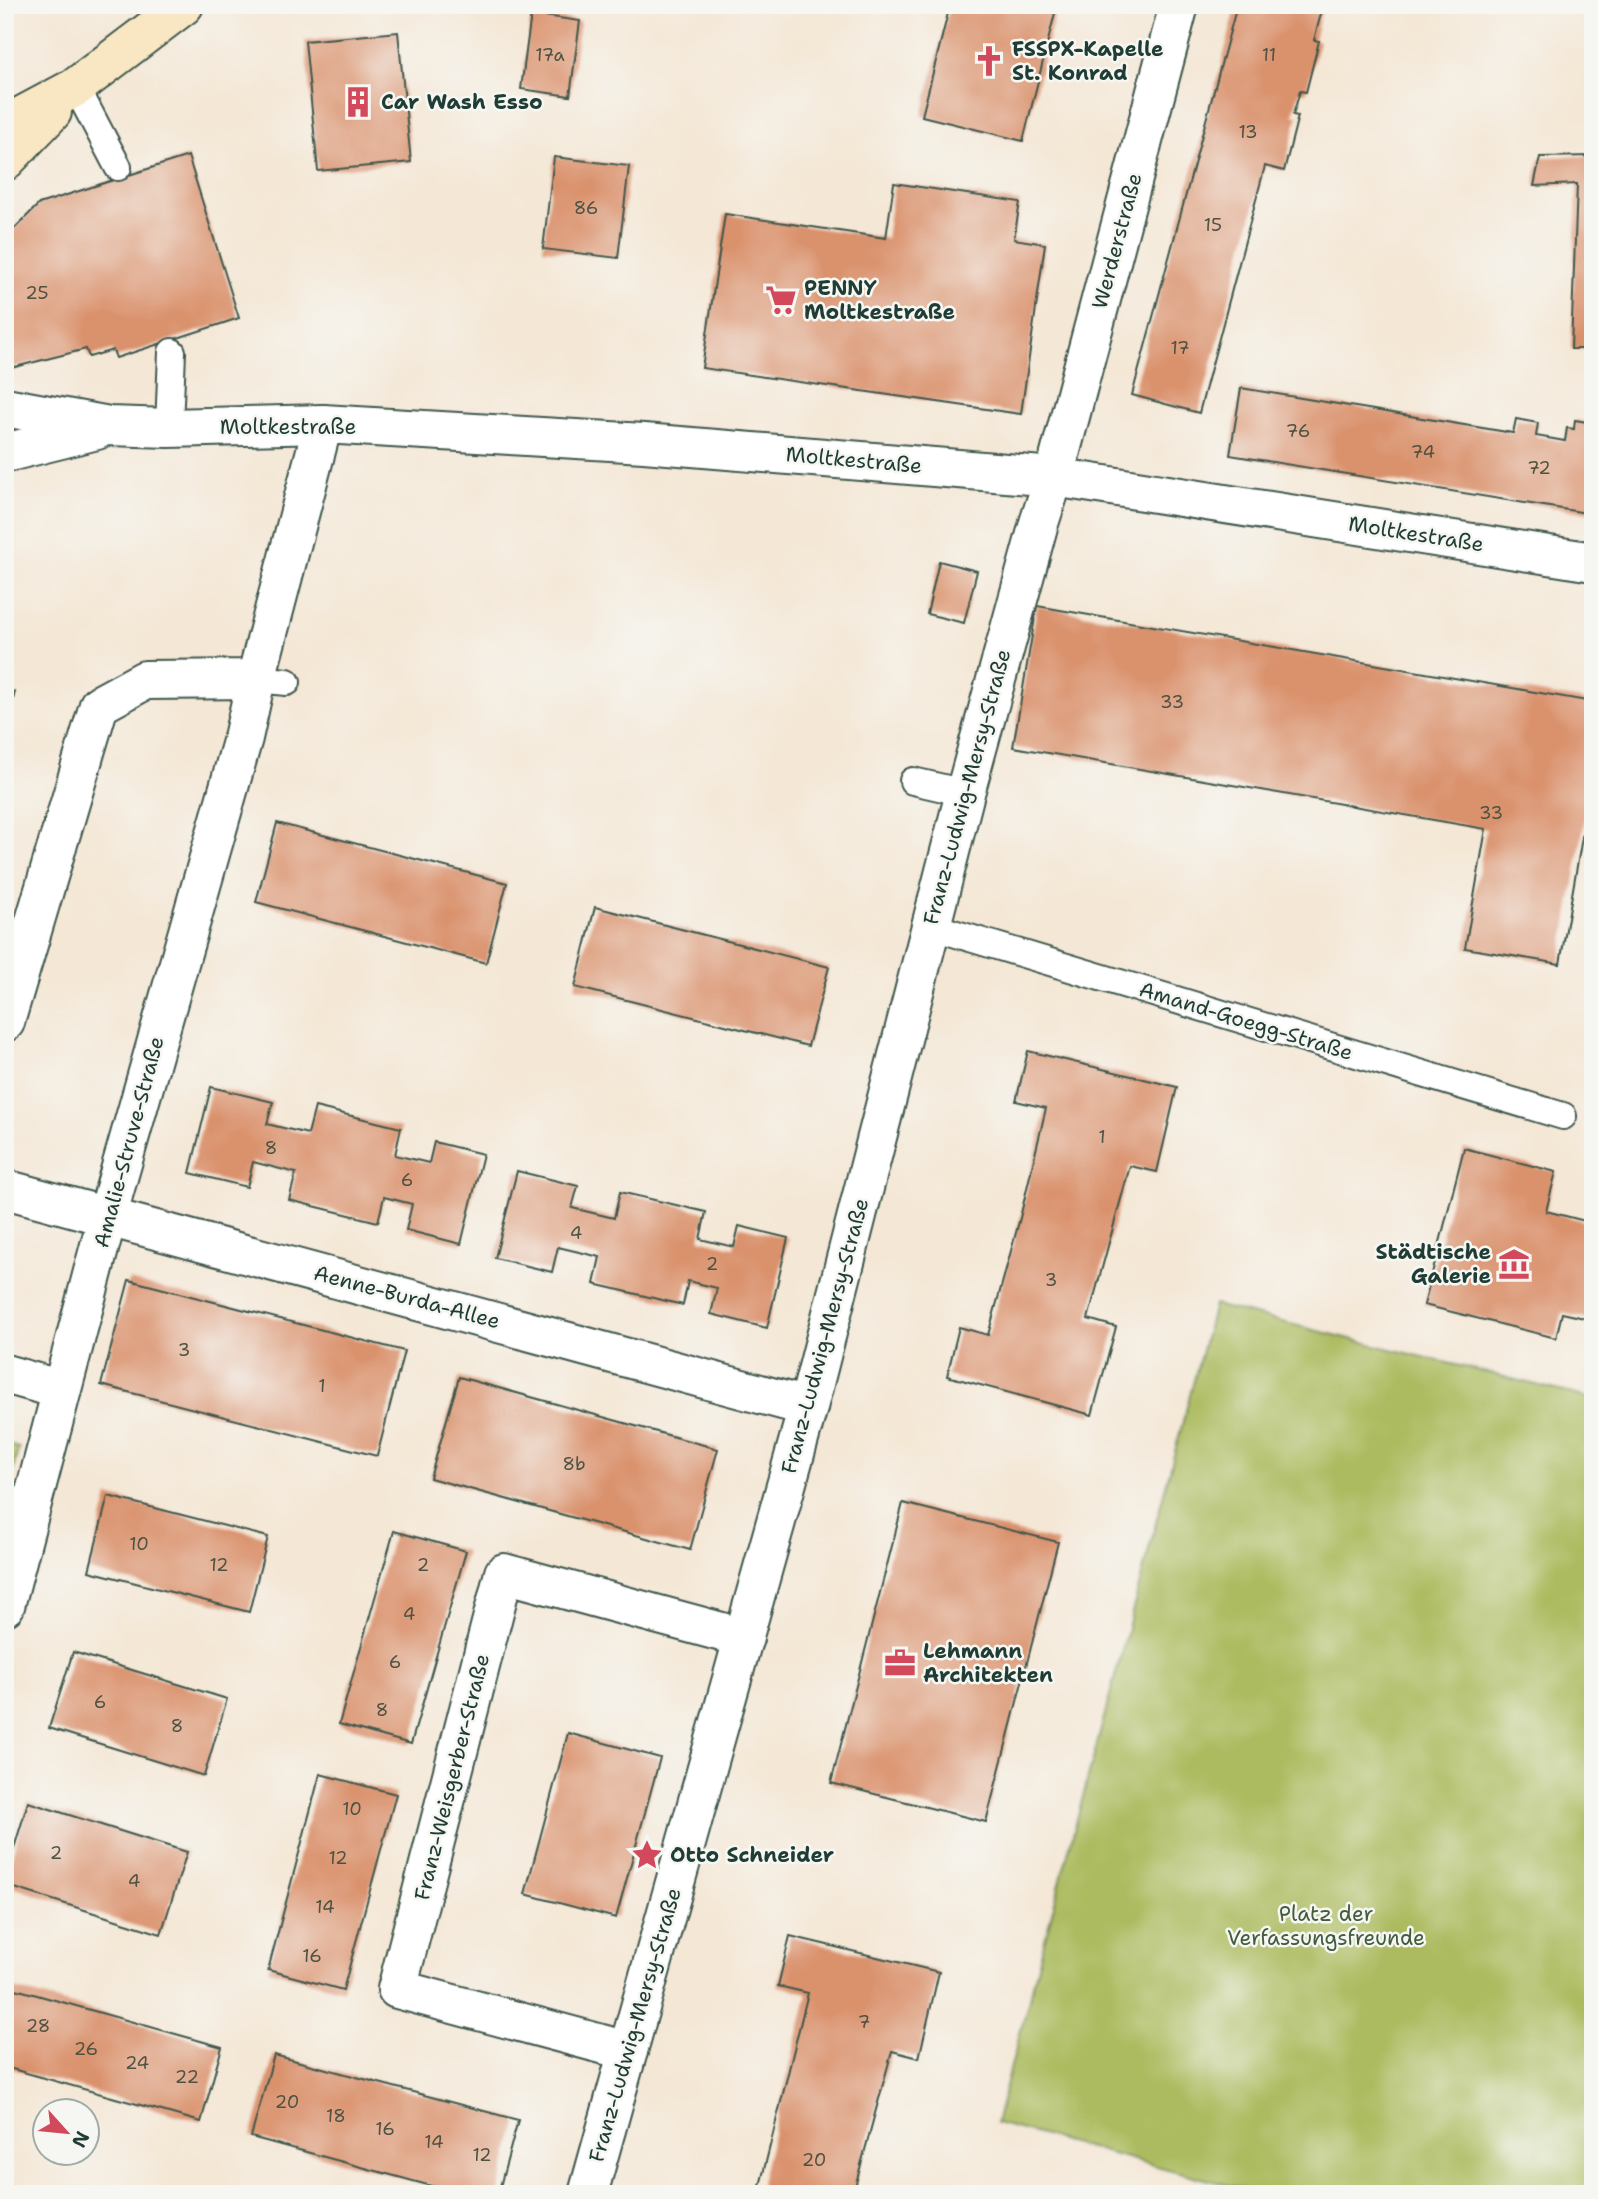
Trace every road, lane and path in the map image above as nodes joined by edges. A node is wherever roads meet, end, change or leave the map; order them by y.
1 (184, 5) edge
2 (1180, 5) edge
3 (76, 87) junction
4 (5, 125) edge
5 (5, 161) edge
6 (118, 167) dead end
7 (172, 352) dead end
8 (5, 407) edge
9 (323, 424) junction
10 (109, 426) junction
11 (169, 428) junction
12 (5, 453) edge
13 (1054, 477) junction
14 (1593, 562) edge
15 (271, 681) junction
16 (913, 781) dead end
17 (965, 793) junction
18 (930, 926) junction
19 (5, 1022) edge
20 (1563, 1116) dead end
21 (5, 1189) edge
22 (108, 1216) junction
23 (5, 1374) edge
24 (62, 1390) junction
25 (808, 1407) junction
26 (5, 1606) edge
27 (744, 1638) junction
28 (628, 2051) junction
29 (588, 2194) edge

1 - 3 main road
2 - 13 street, Werderstraße
3 - 4 main road
3 - 5 main road
3 - 6 lane
7 - 11 lane
8 - 10 street, Moltkestraße
9 - 11 street, Moltkestraße
9 - 13 street, Moltkestraße
9 - 15 street, Amalie-Struve-Straße
10 - 11 street, Moltkestraße
10 - 12 street, Moltkestraße
13 - 14 street, Moltkestraße
13 - 17 street, Franz-Ludwig-Mersy-Straße
15 - 19 street
15 - 22 street, Amalie-Struve-Straße
16 - 17 lane
17 - 18 street, Franz-Ludwig-Mersy-Straße
18 - 20 lane, Amand-Goegg-Straße
18 - 25 street, Franz-Ludwig-Mersy-Straße
21 - 22 street, Aenne-Burda-Allee
22 - 24 street, Amalie-Struve-Straße
22 - 25 street, Aenne-Burda-Allee
23 - 24 street
24 - 26 street, Amalie-Struve-Straße
25 - 27 street, Franz-Ludwig-Mersy-Straße
27 - 28 street, Franz-Ludwig-Mersy-Straße
27 - 28 street, Franz-Weisgerber-Straße
28 - 29 street, Franz-Ludwig-Mersy-Straße

